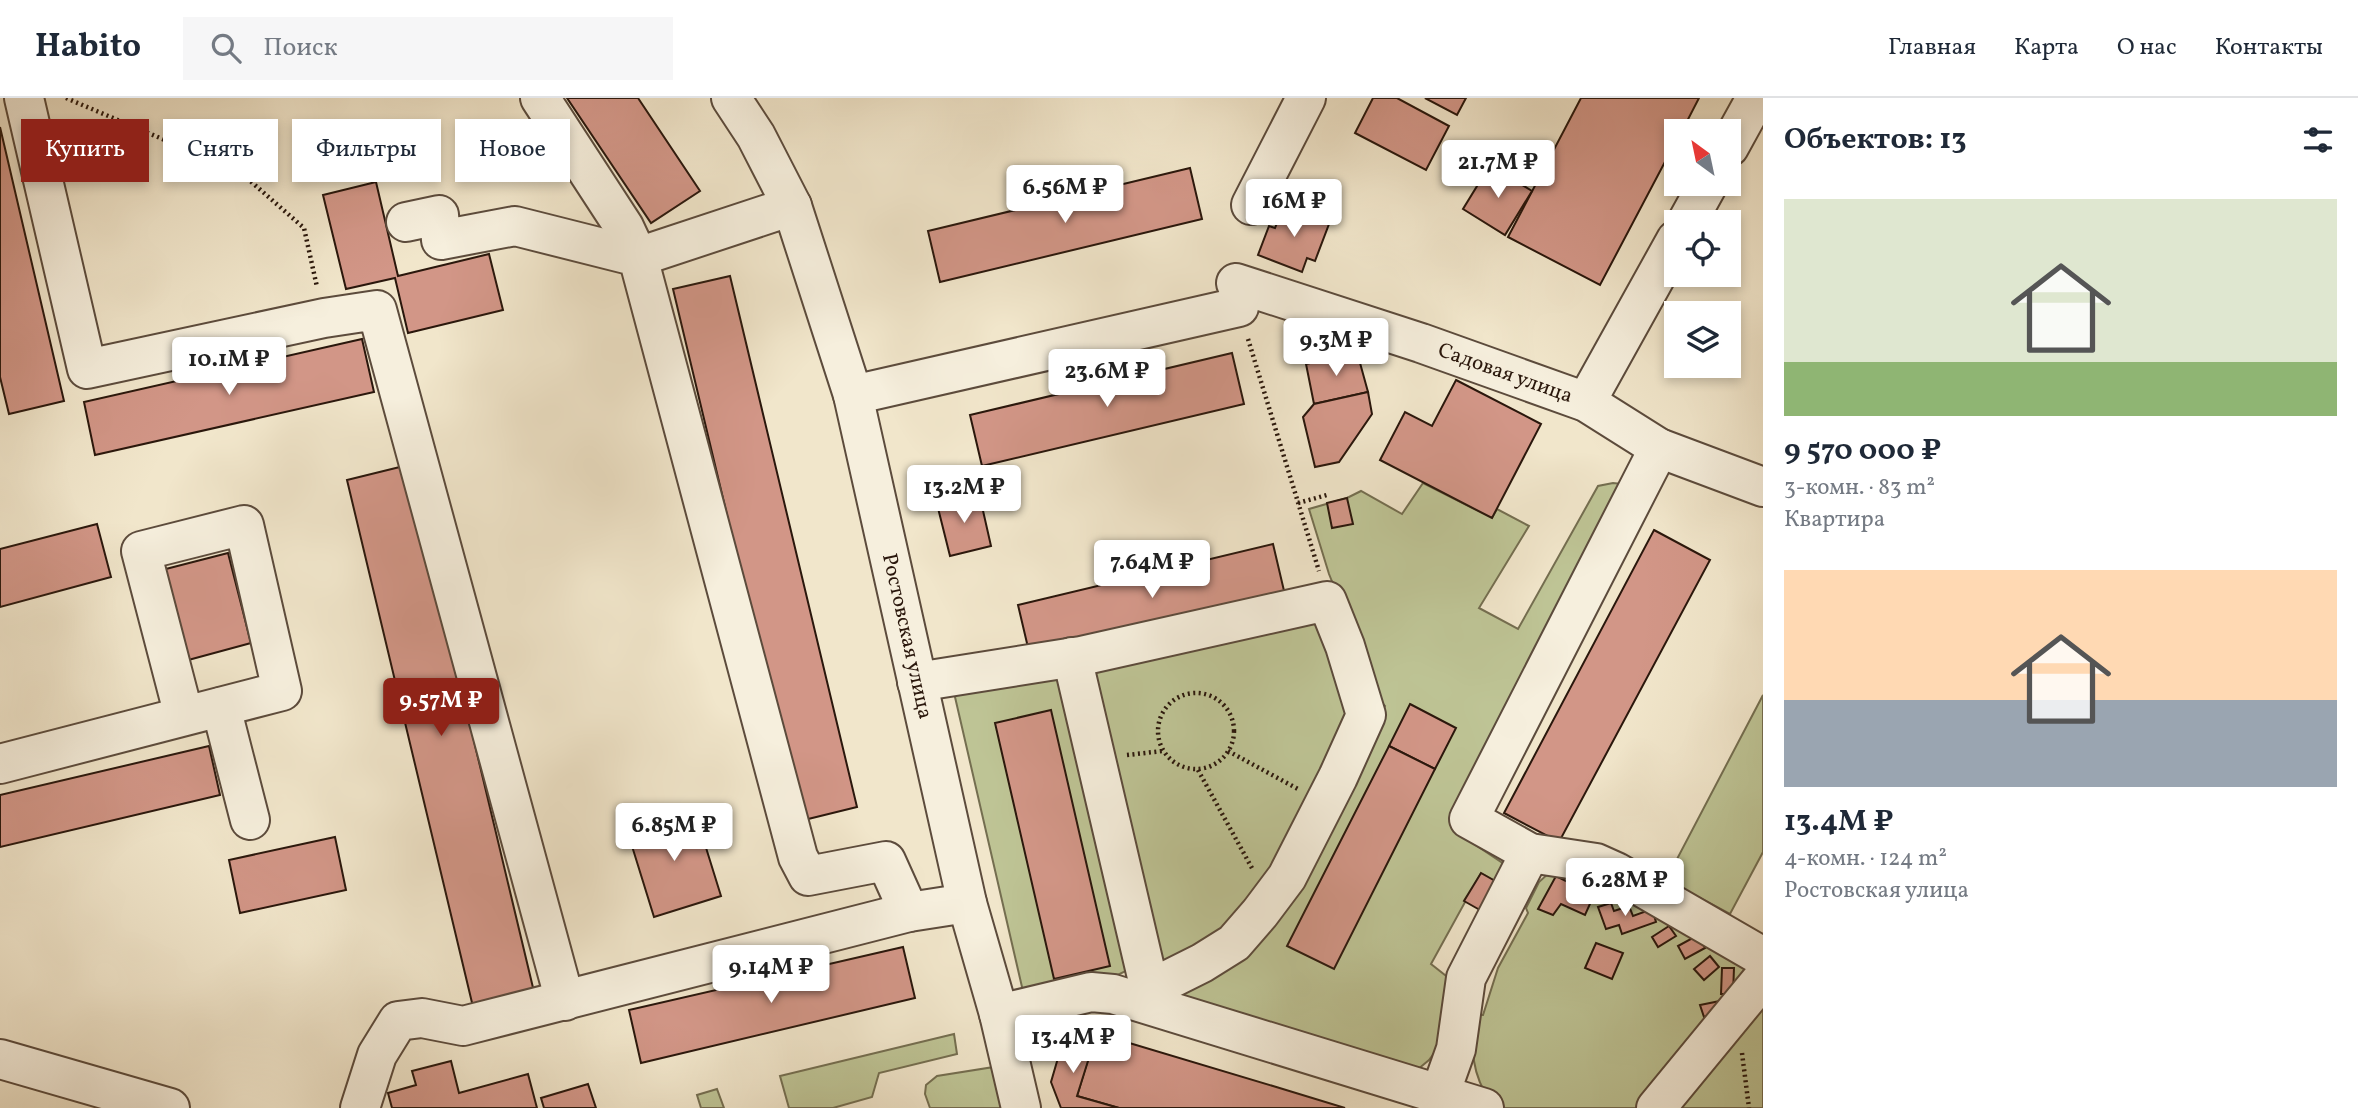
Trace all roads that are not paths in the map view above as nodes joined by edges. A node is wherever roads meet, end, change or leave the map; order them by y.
1 (24, 98) edge
2 (540, 98) edge
3 (731, 98) edge
4 (1306, 98) edge
5 (1756, 98) edge
6 (1741, 125) edge
7 (1251, 205) dead end
8 (792, 206) junction
9 (406, 222) dead end
10 (638, 257) junction
11 (1664, 262) edge
12 (853, 395) junction
13 (1586, 402) junction
14 (1659, 448) junction
15 (1763, 487) edge
16 (1072, 657) junction
17 (917, 682) junction
18 (221, 707) junction
19 (184, 716) junction
20 (0, 764) edge
21 (250, 820) dead end
22 (1530, 853) junction
23 (967, 902) junction
24 (909, 912) junction
25 (1763, 957) edge
26 (1763, 978) edge
27 (1140, 994) junction
28 (565, 1000) junction
29 (999, 1014) junction
30 (0, 1059) edge
31 (1440, 1094) junction
32 (170, 1108) edge
33 (360, 1108) edge
34 (1021, 1108) edge
35 (1484, 1108) edge
36 (1656, 1108) edge

1 - 28 street
2 - 10 street
3 - 8 street, Ростовская улица
4 - 7 street
5 - 6 street
8 - 10 street
8 - 12 street, Ростовская улица
9 - 10 street
10 - 24 street
11 - 13 street
12 - 13 street, Садовая улица
12 - 17 street, Ростовская улица
13 - 14 street, Садовая улица
14 - 15 street, Садовая улица
14 - 22 street
16 - 17 street
16 - 27 street
16 - 27 street
17 - 23 street, Ростовская улица
18 - 19 street
18 - 19 street
18 - 21 street
19 - 20 street
22 - 25 street
22 - 31 street
23 - 24 street
23 - 29 street, Ростовская улица
24 - 28 street
26 - 36 street
27 - 29 street
27 - 31 street
28 - 33 street
29 - 34 street, Ростовская улица
30 - 32 street
31 - 35 street

